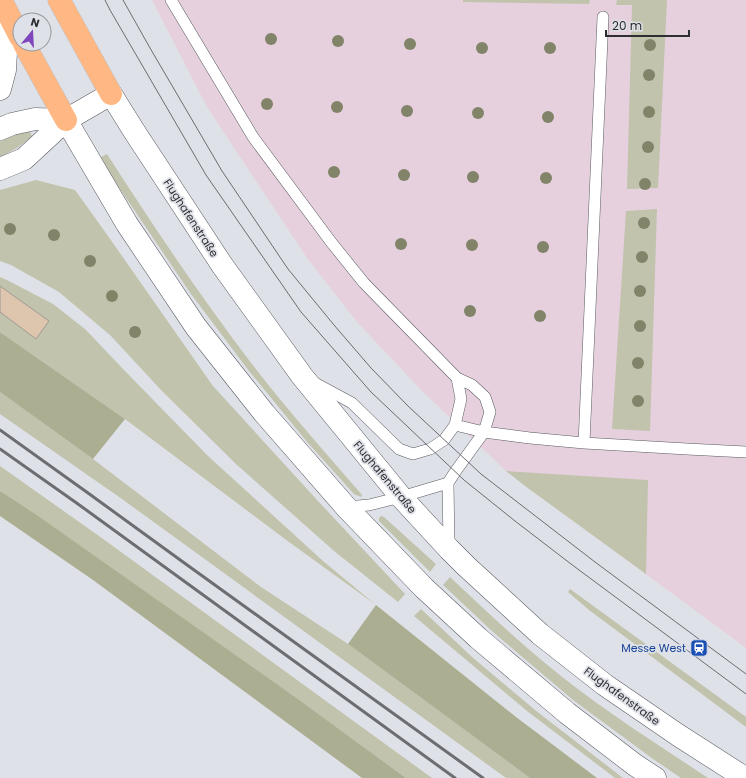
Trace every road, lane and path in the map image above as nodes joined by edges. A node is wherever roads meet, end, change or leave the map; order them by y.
1 (59, 0) edge
2 (171, 0) edge
3 (5, 8) edge
4 (603, 17) dead end
5 (12, 22) edge
6 (28, 52) edge
7 (0, 89) edge
8 (111, 94) junction
9 (66, 120) junction
10 (0, 129) edge
11 (0, 169) edge
12 (302, 376) junction
13 (457, 378) junction
14 (455, 425) junction
15 (484, 432) junction
16 (584, 443) junction
17 (746, 452) edge
18 (448, 482) junction
19 (401, 497) junction
20 (346, 507) junction
21 (449, 549) junction
22 (655, 778) edge
23 (745, 778) edge

1 - 8 highway
2 - 13 lane
3 - 5 highway
3 - 7 main road
4 - 16 lane
6 - 9 highway
8 - 9 main road
8 - 12 main road, Flughafenstraße
9 - 10 main road
9 - 11 main road
9 - 20 main road
12 - 14 lane
12 - 19 main road, Flughafenstraße
13 - 14 lane
13 - 15 lane
14 - 15 lane
15 - 16 lane
15 - 18 lane
16 - 17 lane
18 - 19 lane
18 - 21 lane
19 - 20 lane
19 - 21 main road, Flughafenstraße
20 - 22 main road
21 - 23 main road, Flughafenstraße

